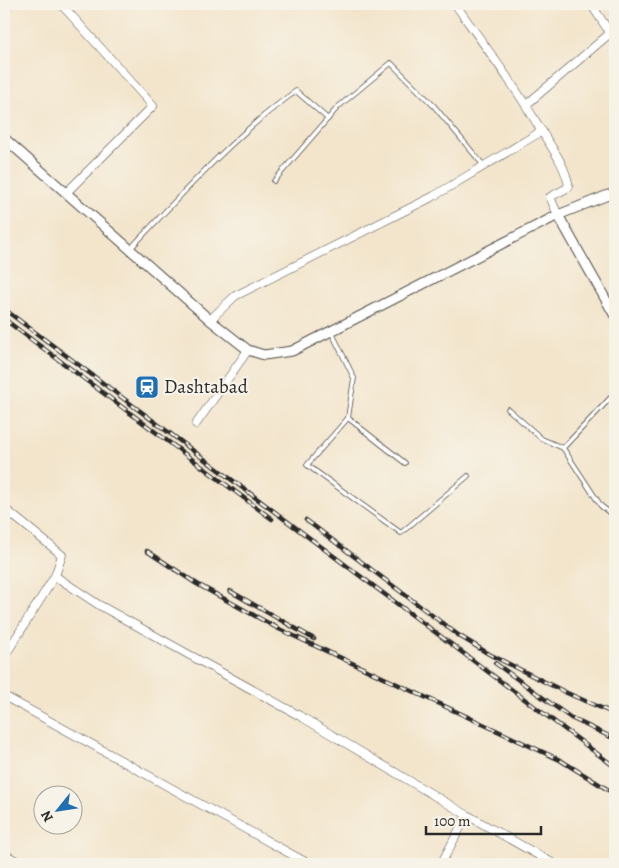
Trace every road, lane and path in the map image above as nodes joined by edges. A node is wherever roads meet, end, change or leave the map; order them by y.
1 (8, 4) edge
2 (61, 4) edge
3 (455, 4) edge
4 (591, 4) edge
5 (4, 7) edge
6 (613, 31) edge
7 (526, 105) junction
8 (328, 119) junction
9 (542, 131) junction
10 (4, 138) edge
11 (484, 166) junction
12 (274, 181) dead end
13 (66, 193) junction
14 (615, 194) edge
15 (558, 215) junction
16 (130, 249) junction
17 (615, 316) edge
18 (210, 320) junction
19 (331, 331) junction
20 (248, 350) junction
21 (615, 393) edge
22 (508, 409) dead end
23 (348, 418) junction
24 (196, 424) dead end
25 (563, 448) junction
26 (405, 463) dead end
27 (468, 476) dead end
28 (4, 508) edge
29 (615, 517) edge
30 (55, 576) junction
31 (4, 657) edge
32 (4, 696) edge
33 (467, 815) junction
34 (4, 854) edge
35 (22, 864) edge
36 (308, 864) edge
37 (441, 864) edge
38 (554, 864) edge

1 - 5 street
2 - 13 street
3 - 7 street
4 - 6 street
6 - 7 street
7 - 9 street
8 - 11 lane
8 - 12 lane
8 - 16 lane
9 - 11 street
9 - 15 street
10 - 13 street
11 - 18 street
13 - 16 street
14 - 15 street
15 - 17 street
15 - 19 street
16 - 18 street
18 - 20 street
19 - 20 street
19 - 23 lane
20 - 24 street
21 - 25 lane
22 - 25 lane
23 - 26 lane
23 - 27 lane
25 - 29 lane
28 - 30 street
30 - 31 street
30 - 33 street
32 - 36 street
33 - 37 street
33 - 38 street
34 - 35 street

